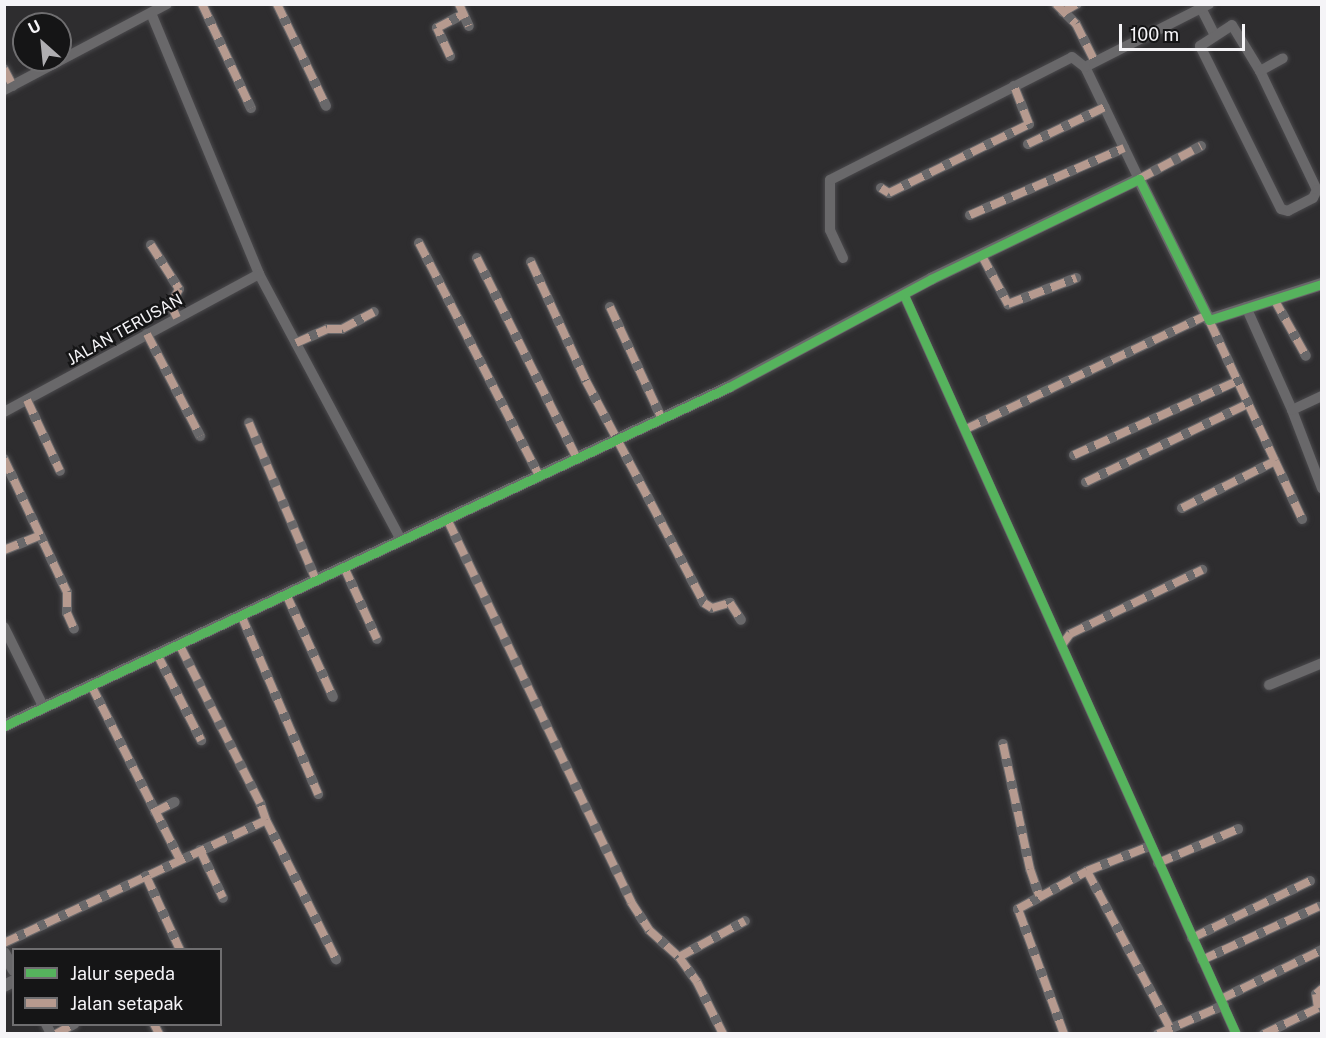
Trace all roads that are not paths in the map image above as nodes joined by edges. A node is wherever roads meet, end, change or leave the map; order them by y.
1 (167, 4) edge
2 (202, 4) edge
3 (277, 4) edge
4 (1077, 4) edge
5 (1205, 6) edge
6 (1059, 8) edge
7 (461, 9) edge
8 (151, 13) junction
9 (469, 26) dead end
10 (1214, 33) junction
11 (450, 56) dead end
12 (1282, 58) dead end
13 (1090, 64) junction
14 (4, 69) edge
15 (1260, 71) junction
16 (1014, 86) junction
17 (9, 88) edge
18 (326, 106) dead end
19 (1105, 107) junction
20 (251, 108) dead end
21 (1028, 144) dead end
22 (1201, 146) dead end
23 (1124, 148) junction
24 (1139, 179) junction
25 (881, 188) dead end
26 (970, 215) dead end
27 (419, 243) dead end
28 (151, 245) dead end
29 (982, 256) junction
30 (477, 258) dead end
31 (843, 258) dead end
32 (531, 262) dead end
33 (259, 274) junction
34 (1077, 278) dead end
35 (1322, 284) edge
36 (904, 295) junction
37 (1274, 298) junction
38 (610, 307) dead end
39 (1246, 307) junction
40 (374, 312) dead end
41 (177, 318) junction
42 (1208, 318) junction
43 (147, 334) junction
44 (296, 343) junction
45 (1306, 356) dead end
46 (1237, 381) junction
47 (1322, 396) edge
48 (27, 400) junction
49 (1247, 404) junction
50 (1292, 410) junction
51 (4, 412) edge
52 (662, 419) junction
53 (249, 423) dead end
54 (966, 429) junction
55 (200, 436) dead end
56 (618, 440) junction
57 (1074, 455) dead end
58 (4, 459) edge
59 (577, 459) junction
60 (1275, 461) junction
61 (60, 471) dead end
62 (540, 477) junction
63 (1086, 483) dead end
64 (1322, 488) edge
65 (1182, 507) dead end
66 (1302, 519) dead end
67 (448, 521) junction
68 (39, 536) junction
69 (401, 540) junction
70 (4, 550) edge
71 (344, 567) junction
72 (1202, 570) dead end
73 (316, 580) junction
74 (286, 594) junction
75 (241, 615) junction
76 (741, 620) dead end
77 (4, 627) edge
78 (74, 629) dead end
79 (377, 639) dead end
80 (179, 644) junction
81 (1062, 645) junction
82 (157, 654) junction
83 (1322, 663) edge
84 (91, 685) junction
85 (1269, 686) dead end
86 (333, 697) dead end
87 (44, 708) junction
88 (4, 726) edge
89 (201, 740) dead end
90 (1003, 744) dead end
91 (318, 794) dead end
92 (175, 802) dead end
93 (155, 812) junction
94 (266, 820) junction
95 (1238, 829) dead end
96 (1150, 846) junction
97 (200, 850) junction
98 (180, 860) junction
99 (1158, 863) junction
100 (1087, 871) junction
101 (146, 876) junction
102 (1310, 881) dead end
103 (1039, 895) junction
104 (223, 898) dead end
105 (1318, 907) dead end
106 (745, 921) dead end
107 (1192, 938) junction
108 (4, 943) edge
109 (179, 948) edge
110 (1322, 950) edge
111 (4, 953) edge
112 (679, 957) junction
113 (336, 958) dead end
114 (1202, 960) junction
115 (12, 967) edge
116 (1322, 989) edge
117 (1222, 1002) junction
118 (70, 1026) edge
119 (1170, 1028) junction
120 (56, 1034) edge
121 (723, 1034) edge
122 (1064, 1034) edge
123 (1158, 1034) edge
124 (1236, 1034) edge
125 (1263, 1034) edge

1 - 8 street
2 - 20 street
3 - 18 street
4 - 6 street
5 - 10 street
5 - 13 street
6 - 13 street
7 - 9 street
7 - 11 street
8 - 17 street
8 - 33 street
10 - 15 street
10 - 15 street
12 - 15 street
13 - 16 street
13 - 19 street
14 - 17 street
16 - 25 street
16 - 31 street
19 - 21 street
19 - 23 street
22 - 24 street
23 - 24 street
23 - 26 street
24 - 29 street
24 - 42 street
27 - 62 street
28 - 41 street
29 - 34 street
29 - 36 street
30 - 59 street
32 - 56 street
33 - 41 street, JALAN TERUSAN
33 - 44 street
35 - 37 street
36 - 52 street
36 - 54 street
37 - 39 street
37 - 45 street
38 - 52 street
39 - 42 street
39 - 50 street
40 - 44 street
41 - 43 street, JALAN TERUSAN
42 - 46 street
42 - 54 street
43 - 48 street, JALAN TERUSAN
43 - 55 street
44 - 69 street
46 - 49 street
46 - 57 street
47 - 50 street
48 - 51 street, JALAN TERUSAN
48 - 61 street
49 - 60 street
49 - 63 street
50 - 64 street
52 - 56 street
53 - 73 street
54 - 81 street
56 - 59 street
56 - 76 street
58 - 68 street
59 - 62 street
60 - 65 street
60 - 66 street
62 - 67 street
67 - 69 street
67 - 112 street
68 - 70 street
68 - 78 street
69 - 71 street
71 - 73 street
71 - 79 street
72 - 81 street
73 - 74 street
74 - 75 street
74 - 86 street
75 - 80 street
75 - 91 street
77 - 87 street
80 - 82 street
80 - 94 street
81 - 96 street
82 - 84 street
82 - 89 street
83 - 85 street
84 - 87 street
84 - 93 street
87 - 88 street
90 - 103 street
92 - 93 street
93 - 98 street
94 - 97 street
94 - 113 street
95 - 99 street
96 - 99 street
96 - 100 street
97 - 98 street
97 - 104 street
98 - 101 street
99 - 107 street
100 - 103 street
100 - 119 street
101 - 108 street
101 - 109 street
102 - 107 street
103 - 122 street
105 - 114 street
106 - 112 street
107 - 114 street
110 - 117 street
111 - 115 street
112 - 121 street
114 - 117 street
116 - 125 street
117 - 119 street
117 - 124 street
118 - 120 street
119 - 123 street

